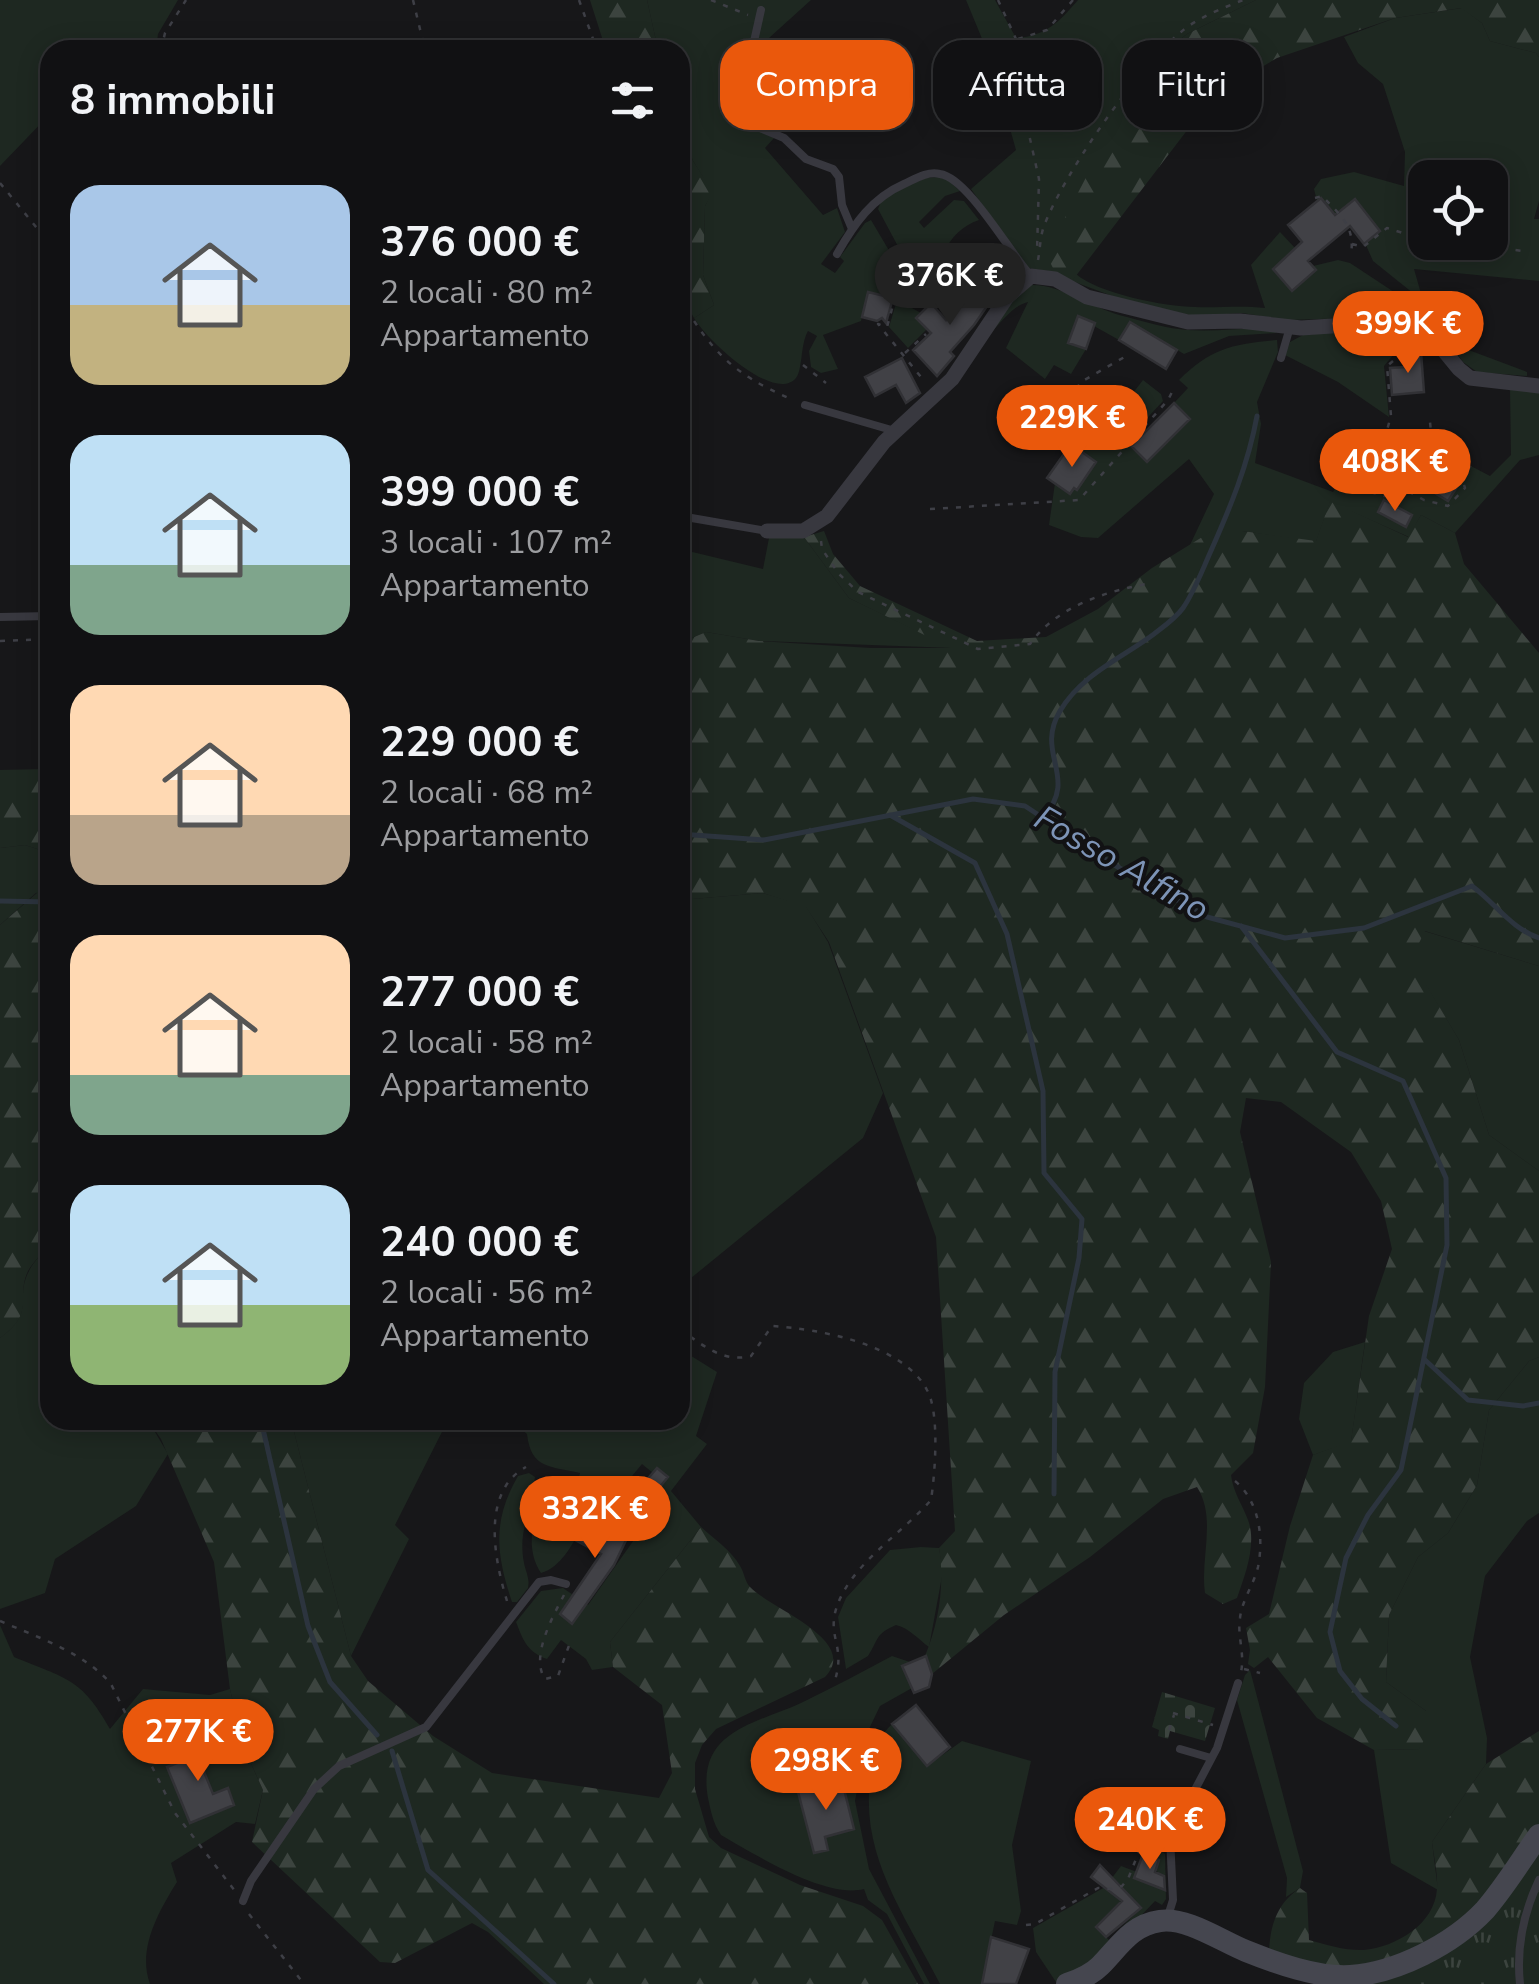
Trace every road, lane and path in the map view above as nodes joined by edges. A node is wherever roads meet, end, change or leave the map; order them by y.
1 (186, 0) edge
2 (414, 0) edge
3 (579, 0) edge
4 (711, 0) edge
5 (998, 0) edge
6 (1073, 0) edge
7 (1243, 0) edge
8 (761, 14) joint
9 (1016, 39) junction
10 (163, 40) edge
11 (423, 40) edge
12 (593, 40) edge
13 (0, 183) edge
14 (1315, 198) dead end
15 (852, 229) junction
16 (40, 232) edge
17 (1408, 235) edge
18 (1352, 244) junction
19 (951, 245) dead end
20 (1508, 249) edge
21 (1524, 251) dead end
22 (836, 254) dead end
23 (1351, 255) dead end
24 (928, 256) dead end
25 (1034, 271) junction
26 (956, 294) dead end
27 (919, 295) dead end
28 (1006, 297) junction
29 (690, 316) edge
30 (926, 334) dead end
31 (1288, 334) dead end
32 (904, 354) junction
33 (1128, 355) dead end
34 (1281, 358) dead end
35 (1392, 361) dead end
36 (802, 365) dead end
37 (952, 379) junction
38 (826, 384) dead end
39 (1539, 386) edge
40 (1174, 388) dead end
41 (805, 405) joint
42 (1430, 422) dead end
43 (1387, 430) junction
44 (895, 431) junction
45 (1039, 442) dead end
46 (1432, 456) junction
47 (930, 509) dead end
48 (690, 518) edge
49 (818, 524) junction
50 (767, 531) joint
51 (1146, 584) dead end
52 (40, 616) edge
53 (0, 618) edge
54 (40, 639) edge
55 (0, 641) edge
56 (690, 1336) edge
57 (526, 1467) dead end
58 (1235, 1480) dead end
59 (566, 1584) joint
60 (512, 1617) junction
61 (0, 1621) edge
62 (572, 1640) dead end
63 (1242, 1668) junction
64 (1260, 1672) dead end
65 (834, 1682) dead end
66 (1238, 1683) joint
67 (1224, 1728) junction
68 (1169, 1730) dead end
69 (1180, 1749) dead end
70 (1211, 1758) junction
71 (1539, 1835) edge
72 (1140, 1848) dead end
73 (1539, 1880) edge
74 (1122, 1886) junction
75 (1125, 1892) dead end
76 (243, 1901) junction
77 (1165, 1920) junction
78 (1026, 1925) dead end
79 (1354, 1980) edge
80 (304, 1984) edge
81 (1067, 1984) edge
82 (1520, 1984) edge

1 - 10 path
2 - 11 path
3 - 12 path
4 - 8 path
5 - 9 path
6 - 9 path
7 - 25 path
8 - 15 lane
9 - 25 path
13 - 16 path
14 - 18 path
15 - 22 lane
15 - 25 lane
17 - 18 path
18 - 23 path
19 - 28 path
20 - 21 path
24 - 26 path
25 - 28 street
25 - 39 street
27 - 32 path
28 - 37 street
29 - 41 path
30 - 32 path
31 - 34 lane
32 - 37 path
33 - 45 path
35 - 43 path
36 - 38 path
37 - 44 street
40 - 47 path
41 - 44 lane
42 - 46 path
43 - 46 path
43 - 46 path
44 - 49 street
48 - 50 lane
49 - 50 street
49 - 51 path
52 - 53 lane
54 - 55 path
56 - 65 path
57 - 60 path
58 - 63 path
59 - 60 lane
59 - 62 path
60 - 76 lane
61 - 76 path
63 - 64 path
63 - 66 path
66 - 67 lane
67 - 68 path
67 - 70 lane
69 - 70 lane
70 - 77 lane
71 - 79 street
72 - 74 path
73 - 82 lane
74 - 75 path
74 - 78 path
76 - 80 path
77 - 79 street
77 - 81 street

